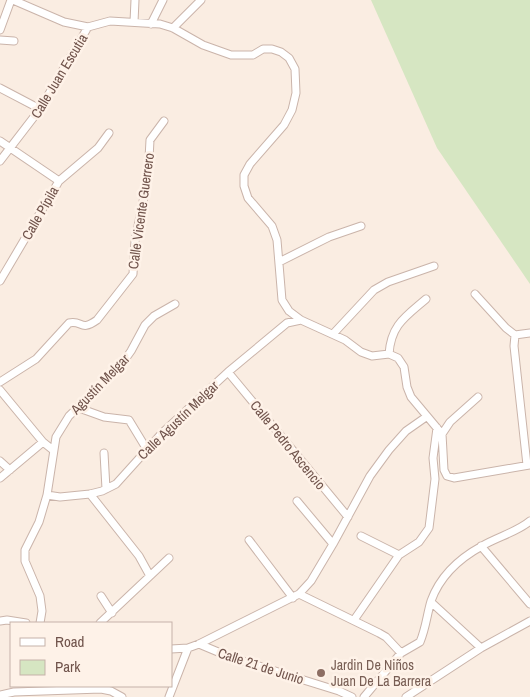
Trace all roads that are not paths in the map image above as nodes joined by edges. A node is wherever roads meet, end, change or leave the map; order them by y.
1 (12, 0) edge
2 (135, 0) edge
3 (163, 0) edge
4 (202, 0) edge
5 (134, 22) junction
6 (151, 24) junction
7 (88, 27) junction
8 (173, 28) junction
9 (0, 30) edge
10 (0, 40) edge
11 (14, 41) dead end
12 (0, 88) edge
13 (40, 109) junction
14 (164, 121) dead end
15 (109, 133) dead end
16 (0, 141) edge
17 (10, 149) junction
18 (0, 161) edge
19 (59, 180) junction
20 (361, 226) dead end
21 (279, 262) junction
22 (434, 266) dead end
23 (0, 280) edge
24 (475, 294) dead end
25 (426, 299) dead end
26 (175, 304) dead end
27 (301, 320) junction
28 (530, 332) edge
29 (333, 334) junction
30 (515, 335) junction
31 (389, 354) junction
32 (228, 372) junction
33 (0, 382) edge
34 (0, 390) edge
35 (478, 396) dead end
36 (79, 408) junction
37 (426, 417) junction
38 (437, 428) junction
39 (442, 434) junction
40 (43, 442) junction
41 (146, 448) junction
42 (52, 450) junction
43 (104, 453) dead end
44 (0, 461) edge
45 (528, 465) edge
46 (10, 470) junction
47 (0, 478) edge
48 (106, 489) junction
49 (90, 494) junction
50 (47, 495) junction
51 (297, 501) dead end
52 (348, 518) junction
53 (530, 521) edge
54 (361, 536) dead end
55 (249, 540) dead end
56 (333, 544) junction
57 (482, 546) junction
58 (400, 555) junction
59 (169, 558) dead end
60 (150, 576) junction
61 (101, 596) dead end
62 (296, 596) junction
63 (431, 602) junction
64 (530, 604) edge
65 (112, 612) junction
66 (354, 620) junction
67 (530, 621) edge
68 (0, 622) edge
69 (20, 622) edge
70 (40, 622) edge
71 (101, 622) edge
72 (199, 644) junction
73 (188, 648) junction
74 (481, 648) junction
75 (172, 649) edge
76 (401, 654) junction
77 (0, 696) edge
78 (122, 697) edge
79 (169, 697) edge
80 (352, 697) edge
81 (364, 697) edge
82 (406, 697) edge

1 - 7 street
1 - 9 street
2 - 5 street
3 - 6 street
4 - 8 street
5 - 6 street, Calle Juan Escutia
5 - 7 street, Calle Juan Escutia
6 - 8 street, Calle Juan Escutia
7 - 13 street, Calle Juan Escutia
8 - 21 street, Calle Juan Escutia
10 - 11 street
12 - 13 street
13 - 17 street, Calle Juan Escutia
14 - 33 street, Calle Vicente Guerrero
15 - 19 street, Calle Pípila
16 - 17 street
17 - 18 street, Calle Juan Escutia
17 - 19 street
19 - 23 street, Calle Pípila
20 - 21 street
21 - 27 street
22 - 29 street
24 - 30 street
25 - 31 street
26 - 36 street, Agustín Melgar
27 - 29 street
27 - 32 street, Calle Agustín Melgar
28 - 30 street
29 - 31 street
30 - 45 street
31 - 37 street
32 - 41 street, Calle Agustín Melgar
32 - 52 street, Calle Pedro Ascencio
34 - 40 street
35 - 39 street
36 - 41 street
36 - 42 street, Agustín Melgar
37 - 38 street
37 - 52 street
38 - 39 street
38 - 58 street
39 - 45 street
40 - 42 street
40 - 46 street
41 - 48 street, Calle Agustín Melgar
42 - 50 street
43 - 48 street
44 - 46 street
46 - 47 street
48 - 49 street, Calle Agustín Melgar
49 - 50 street, Calle Agustín Melgar
49 - 60 street
50 - 70 street
51 - 56 street
52 - 56 street
53 - 57 street
54 - 58 street
55 - 62 street
56 - 62 street
57 - 63 street
57 - 64 street
58 - 66 street
59 - 60 street
60 - 65 street
61 - 65 street
62 - 66 street
62 - 72 street
63 - 74 street
63 - 76 street
65 - 71 street
66 - 76 street
67 - 74 street
68 - 69 street
72 - 73 street
72 - 80 street, Calle 21 de Junio
73 - 75 street
73 - 79 street
74 - 82 street
76 - 81 street
77 - 78 street

